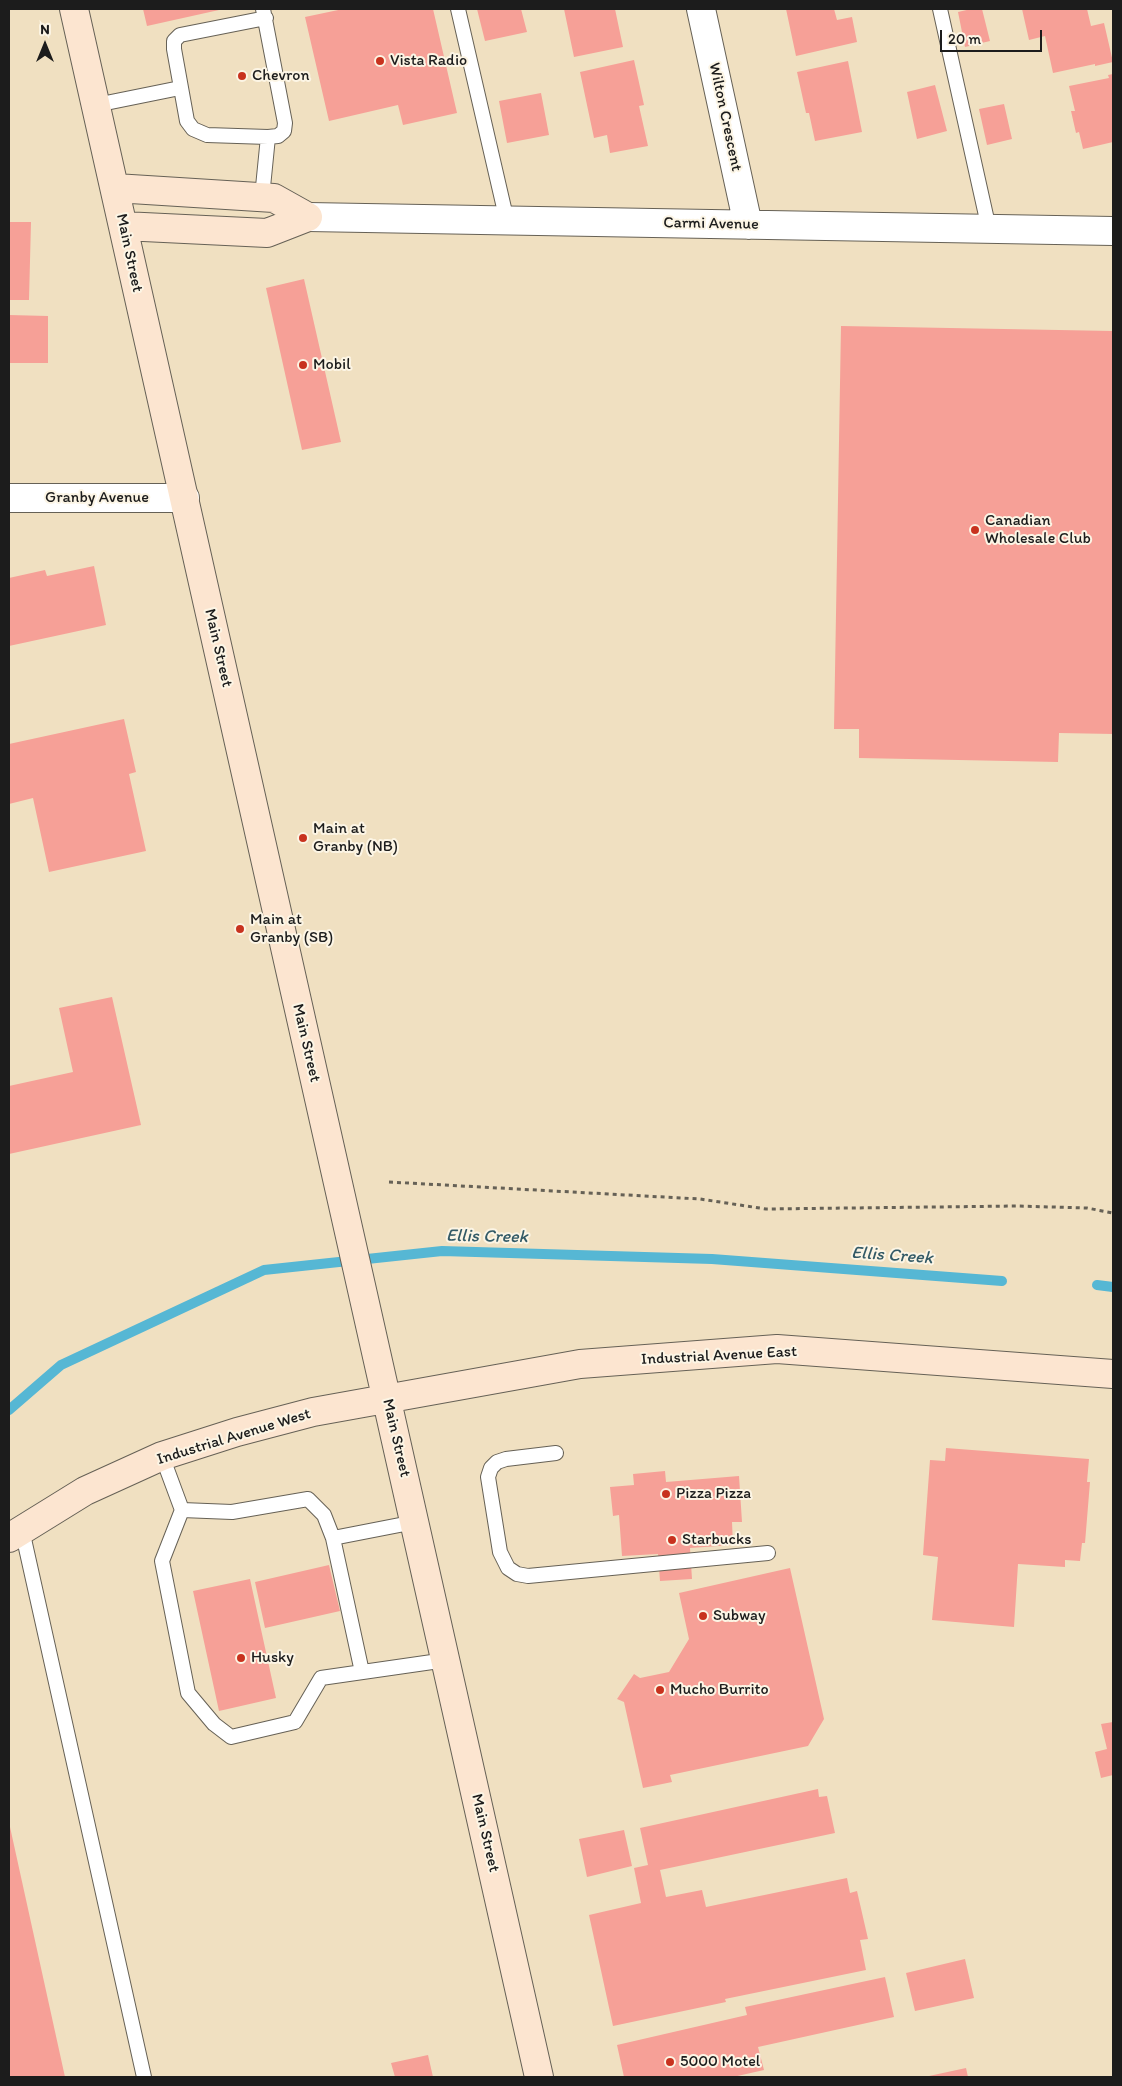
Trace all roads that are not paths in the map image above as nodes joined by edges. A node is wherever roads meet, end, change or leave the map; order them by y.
1 (74, 9) edge
2 (458, 9) edge
3 (701, 9) edge
4 (940, 9) edge
5 (264, 13) edge
6 (180, 88) junction
7 (96, 105) junction
8 (268, 137) junction
9 (115, 188) junction
10 (262, 197) junction
11 (308, 217) junction
12 (507, 221) junction
13 (748, 225) junction
14 (122, 226) junction
15 (989, 229) junction
16 (1113, 232) edge
17 (9, 498) edge
18 (185, 498) junction
19 (1113, 1374) edge
20 (387, 1399) junction
21 (556, 1453) dead end
22 (162, 1456) junction
23 (182, 1510) junction
24 (414, 1522) junction
25 (15, 1534) edge
26 (333, 1538) junction
27 (768, 1553) dead end
28 (446, 1660) junction
29 (362, 1672) junction
30 (144, 2077) edge
31 (539, 2077) edge

1 - 7 main road, Main Street
2 - 12 lane
3 - 13 street, Wilton Crescent
4 - 15 lane
5 - 6 lane
5 - 8 lane
6 - 7 lane
6 - 8 lane
7 - 9 main road, Main Street
8 - 10 lane
9 - 10 main road
9 - 14 main road, Main Street
10 - 11 main road
11 - 12 street, Carmi Avenue
11 - 14 main road
12 - 13 street, Carmi Avenue
13 - 15 street, Carmi Avenue
14 - 18 main road, Main Street
15 - 16 street, Carmi Avenue
17 - 18 street, Granby Avenue
18 - 20 main road, Main Street
19 - 20 main road, Industrial Avenue East
20 - 22 main road, Industrial Avenue West
20 - 24 main road, Main Street
21 - 27 lane
22 - 23 lane
22 - 25 main road, Industrial Avenue West
23 - 26 lane
23 - 29 lane
24 - 26 lane
24 - 28 main road, Main Street
25 - 30 lane
26 - 29 lane
28 - 29 lane
28 - 31 main road, Main Street

